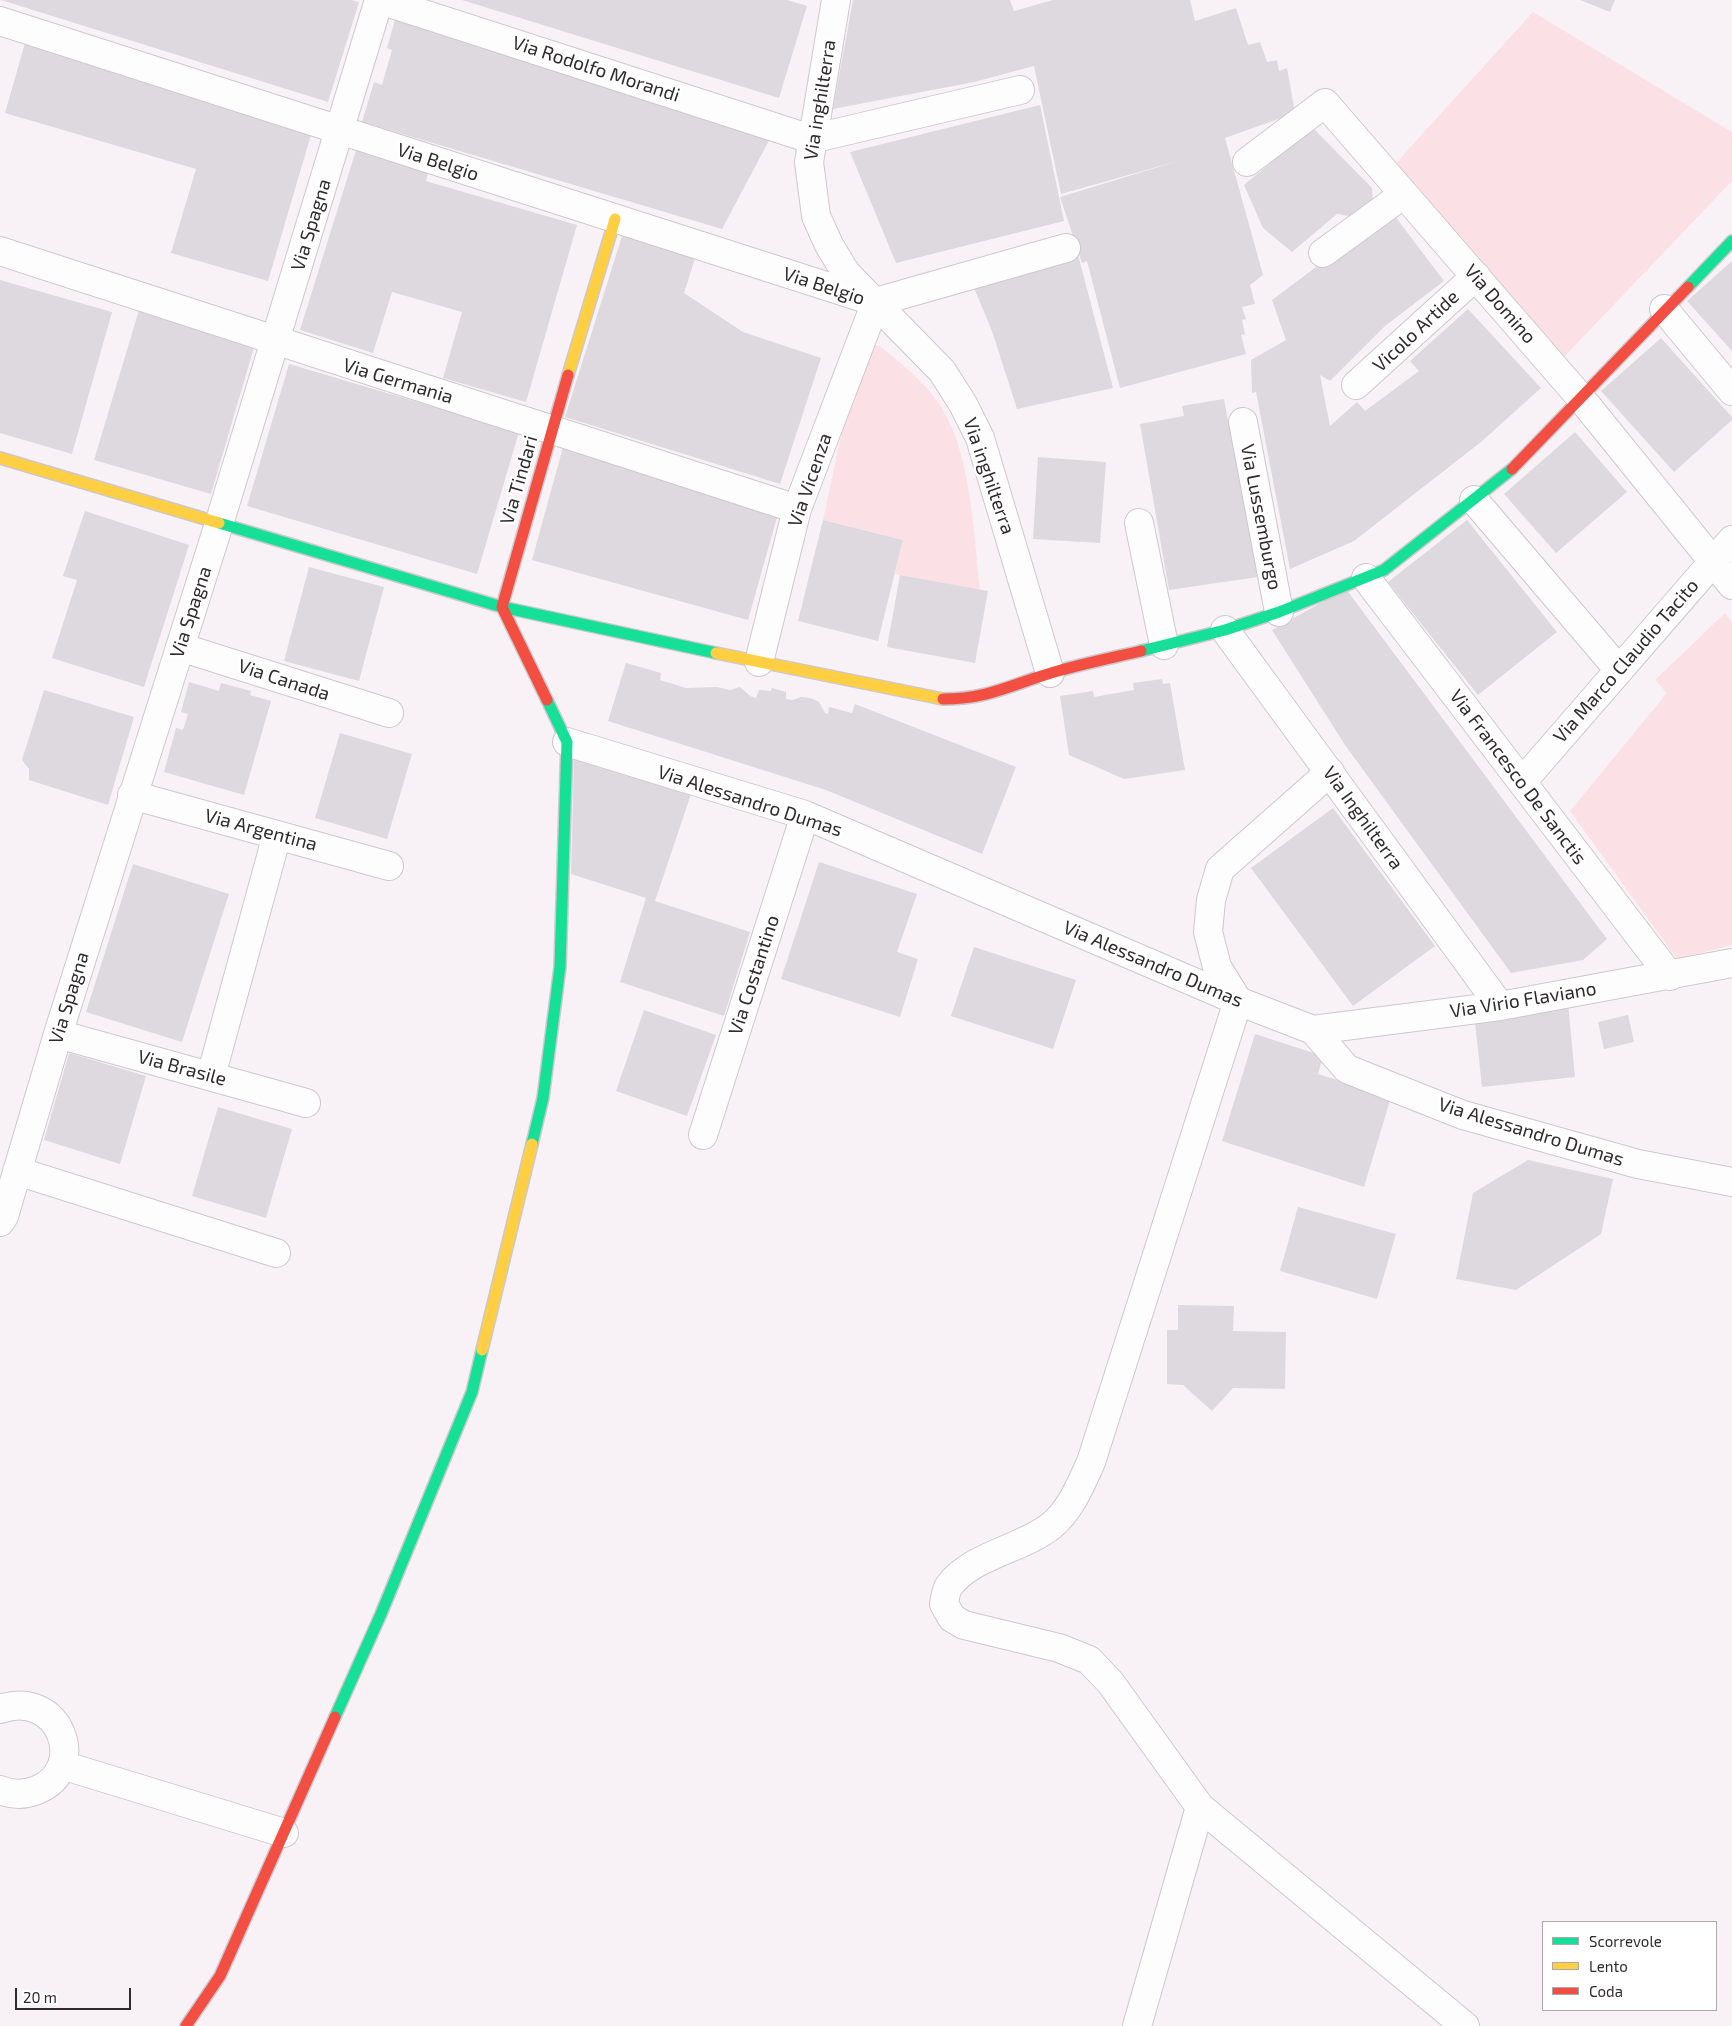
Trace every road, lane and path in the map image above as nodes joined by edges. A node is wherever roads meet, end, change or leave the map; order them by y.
1 (380, 0) edge
2 (833, 1) edge
3 (1, 27) edge
4 (1020, 90) dead end
5 (340, 130) junction
6 (811, 139) junction
7 (1247, 162) dead end
8 (1404, 194) junction
9 (615, 219) junction
10 (1732, 241) edge
11 (1066, 248) dead end
12 (0, 251) edge
13 (1323, 253) dead end
14 (1476, 276) junction
15 (876, 302) junction
16 (1664, 309) junction
17 (275, 342) junction
18 (1356, 386) dead end
19 (1732, 391) edge
20 (1580, 397) junction
21 (1244, 422) dead end
22 (551, 429) junction
23 (0, 458) edge
24 (1474, 500) junction
25 (797, 509) junction
26 (1139, 523) dead end
27 (219, 524) junction
28 (1732, 540) edge
29 (1713, 561) junction
30 (1366, 578) junction
31 (1732, 585) edge
32 (502, 606) junction
33 (1279, 612) junction
34 (1225, 630) junction
35 (1164, 645) junction
36 (180, 647) junction
37 (759, 662) junction
38 (1618, 670) junction
39 (1050, 673) junction
40 (389, 714) dead end
41 (567, 742) junction
42 (1330, 772) junction
43 (1522, 782) junction
44 (132, 795) junction
45 (805, 815) junction
46 (277, 835) junction
47 (389, 866) dead end
48 (1732, 963) edge
49 (1670, 976) junction
50 (1238, 1001) junction
51 (1500, 1006) junction
52 (1313, 1030) junction
53 (58, 1034) junction
54 (211, 1076) junction
55 (306, 1103) dead end
56 (703, 1135) dead end
57 (17, 1171) junction
58 (1732, 1182) edge
59 (0, 1222) edge
60 (276, 1253) dead end
61 (0, 1709) edge
62 (62, 1765) junction
63 (0, 1790) edge
64 (1200, 1807) junction
65 (284, 1833) junction
66 (186, 2026) edge
67 (1137, 2026) edge
68 (1465, 2026) edge

1 - 5 street, Via Spagna
1 - 6 street, Via Rodolfo Morandi
2 - 6 street, Via inghilterra
3 - 5 street, Via Belgio
4 - 6 street
5 - 9 street, Via Belgio
5 - 17 street, Via Spagna
6 - 15 street, Via inghilterra
7 - 8 street, Via Domino
8 - 13 street
8 - 14 street, Via Domino
9 - 15 street, Via Belgio
9 - 22 street, Via Tindari
10 - 16 street
11 - 15 street
12 - 17 street, Via Germania
14 - 18 street, Vicolo Artide
14 - 20 street, Via Domino
15 - 25 street, Via Vicenza
15 - 39 street, Via inghilterra
16 - 19 street
16 - 20 street
17 - 22 street, Via Germania
17 - 27 street, Via Spagna
20 - 24 street
20 - 29 street, Via Domino
21 - 33 street, Via Lussemburgo
22 - 25 street, Via Germania
22 - 32 street, Via Tindari
23 - 27 street
24 - 30 street
24 - 38 street
25 - 37 street, Via Vicenza
26 - 35 street
27 - 32 street
27 - 36 street, Via Spagna
28 - 29 street, Via Marco Claudio Tacito
29 - 31 street, Via Domino
29 - 38 street, Via Marco Claudio Tacito
30 - 33 street
30 - 43 street, Via Francesco De Sanctis
32 - 37 street
32 - 41 street
33 - 34 street
34 - 35 street
34 - 42 street, Via Inghilterra
35 - 39 street
36 - 40 street, Via Canada
36 - 44 street, Via Spagna
37 - 39 street
38 - 43 street, Via Marco Claudio Tacito
41 - 45 street, Via Alessandro Dumas
41 - 65 street
42 - 50 street
42 - 51 street, Via Inghilterra
43 - 49 street, Via Francesco De Sanctis
44 - 46 street, Via Argentina
44 - 53 street, Via Spagna
45 - 50 street, Via Alessandro Dumas
45 - 56 street, Via Costantino
46 - 47 street, Via Argentina
46 - 54 street
48 - 49 street, Via Virio Flaviano
49 - 51 street, Via Virio Flaviano
50 - 52 street, Via Alessandro Dumas
50 - 64 street
51 - 52 street, Via Virio Flaviano
52 - 58 street, Via Alessandro Dumas
53 - 54 street, Via Brasile
53 - 57 street, Via Spagna
54 - 55 street, Via Brasile
57 - 59 street, Via Spagna
57 - 60 street
61 - 62 street
62 - 63 street
62 - 65 street
64 - 67 street
64 - 68 street
65 - 66 street

